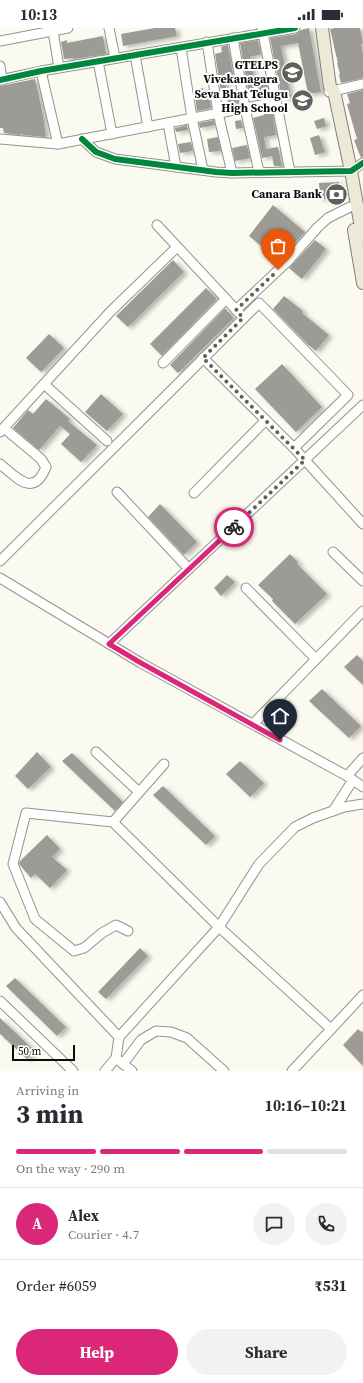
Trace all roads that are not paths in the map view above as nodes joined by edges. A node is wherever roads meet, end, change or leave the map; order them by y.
1 (68, 28) edge
2 (109, 28) edge
3 (295, 28) edge
4 (322, 28) edge
5 (53, 31) junction
6 (263, 31) edge
7 (233, 38) junction
8 (0, 41) edge
9 (207, 42) junction
10 (181, 48) junction
11 (135, 55) junction
12 (115, 58) junction
13 (98, 61) junction
14 (0, 66) edge
15 (59, 68) junction
16 (41, 70) junction
17 (1, 80) edge
18 (363, 84) edge
19 (331, 90) junction
20 (276, 102) junction
21 (245, 108) junction
22 (218, 113) junction
23 (192, 118) junction
24 (168, 123) junction
25 (148, 127) junction
26 (112, 134) junction
27 (0, 139) edge
28 (82, 139) junction
29 (58, 144) junction
30 (363, 163) edge
31 (176, 167) junction
32 (203, 170) junction
33 (348, 171) junction
34 (259, 172) junction
35 (290, 172) junction
36 (232, 173) junction
37 (357, 204) edge
38 (157, 225) dead end
39 (363, 239) edge
40 (177, 247) junction
41 (362, 265) edge
42 (363, 283) edge
43 (226, 299) junction
44 (236, 310) junction
45 (243, 318) junction
46 (203, 358) junction
47 (163, 363) dead end
48 (44, 384) junction
49 (363, 405) edge
50 (266, 420) junction
51 (2, 430) edge
52 (107, 441) dead end
53 (294, 448) junction
54 (305, 460) junction
55 (0, 464) edge
56 (117, 492) dead end
57 (194, 493) dead end
58 (363, 524) edge
59 (333, 552) dead end
60 (0, 561) edge
61 (189, 569) junction
62 (0, 578) edge
63 (363, 581) edge
64 (246, 588) dead end
65 (363, 611) edge
66 (109, 644) junction
67 (316, 659) junction
68 (253, 724) junction
69 (96, 752) dead end
70 (363, 758) edge
71 (164, 764) dead end
72 (350, 778) junction
73 (363, 787) edge
74 (139, 792) junction
75 (363, 804) edge
76 (333, 811) junction
77 (112, 822) junction
78 (0, 902) edge
79 (219, 927) junction
80 (128, 931) dead end
81 (363, 995) edge
82 (0, 1001) edge
83 (332, 1029) junction
84 (119, 1037) junction
85 (119, 1061) junction
86 (73, 1071) edge
87 (105, 1071) edge
88 (132, 1071) edge
89 (224, 1071) edge
90 (292, 1071) edge

1 - 5 street
2 - 12 street
3 - 6 street
4 - 19 main road
5 - 8 street
5 - 15 street
6 - 7 street
6 - 20 street
7 - 9 street
7 - 21 street
9 - 10 street
9 - 22 street
10 - 11 street
10 - 23 street
11 - 12 street
11 - 25 street
12 - 13 street
13 - 15 street
13 - 26 street
14 - 17 street
15 - 16 street
16 - 17 street
16 - 29 street
18 - 19 street
19 - 33 main road
20 - 21 street
20 - 35 street
21 - 22 street
21 - 34 street
22 - 23 street
22 - 36 street
23 - 24 street
23 - 32 street
24 - 25 street
24 - 31 street
25 - 26 street
26 - 28 street
27 - 29 street
28 - 29 street
28 - 31 street
30 - 33 street
31 - 32 street
32 - 36 street
33 - 35 street
33 - 37 main road
34 - 35 street
34 - 36 street
37 - 39 main road
37 - 41 main road
37 - 44 street
38 - 40 street
40 - 43 street
40 - 48 street
41 - 42 main road
43 - 44 street
43 - 47 street
44 - 45 street
45 - 46 street
45 - 53 street
46 - 50 street
46 - 60 street
48 - 51 street
48 - 52 street
49 - 54 street
50 - 53 street
50 - 57 street
51 - 55 street
53 - 54 street
54 - 58 street
54 - 61 street
56 - 61 street
59 - 63 street
61 - 66 street
62 - 66 street
64 - 67 street
65 - 67 street
66 - 68 street
67 - 68 street
68 - 72 street
69 - 74 street
70 - 72 street
71 - 74 street
72 - 73 street
72 - 76 street
74 - 77 street
75 - 76 street
76 - 79 street
77 - 79 street
77 - 80 street
78 - 84 street
79 - 83 street
79 - 84 street
81 - 83 street
82 - 86 street
83 - 90 street
84 - 85 street
85 - 87 street
85 - 88 street
85 - 89 street

